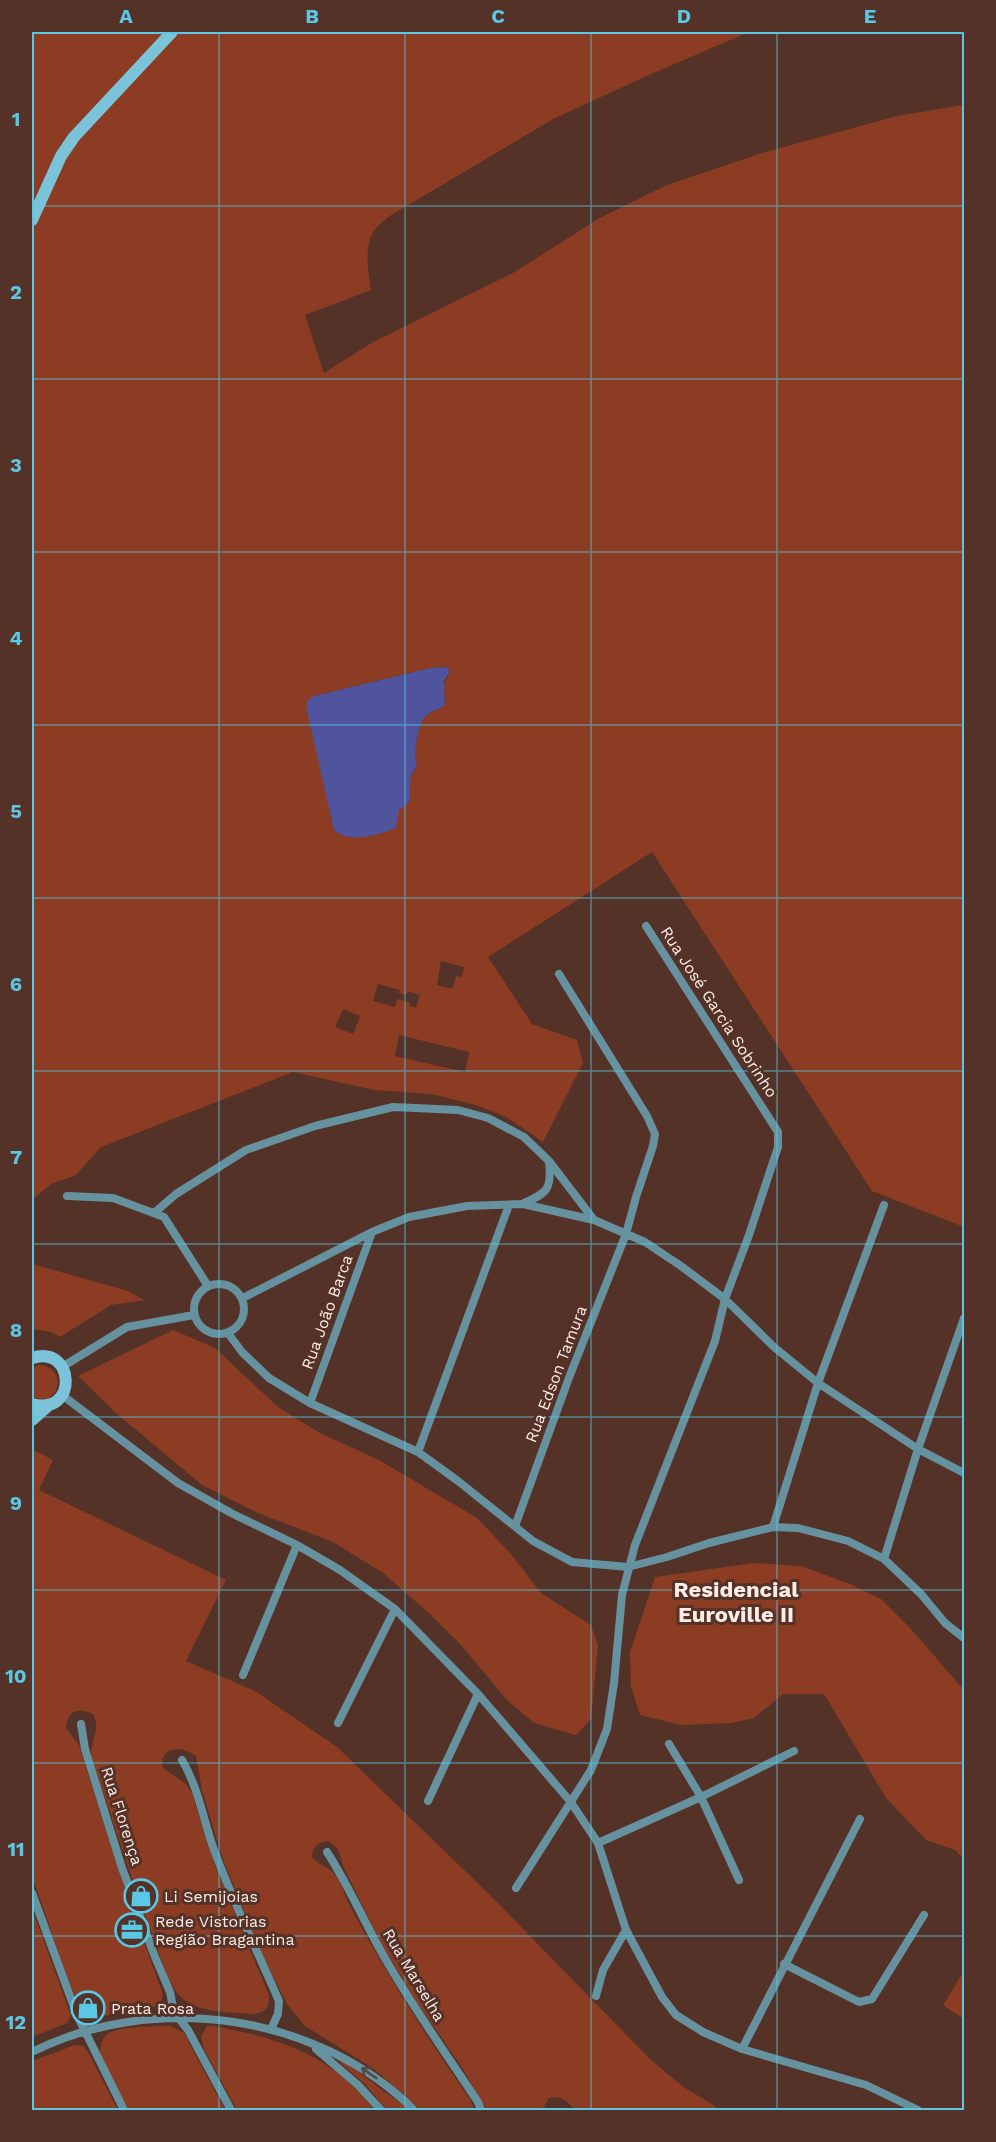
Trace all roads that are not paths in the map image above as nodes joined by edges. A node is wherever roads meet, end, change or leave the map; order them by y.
1 (172, 32) edge
2 (32, 220) edge
3 (646, 926) dead end
4 (559, 974) dead end
5 (549, 1161) junction
6 (67, 1197) dead end
7 (523, 1204) junction
8 (508, 1205) junction
9 (884, 1205) dead end
10 (154, 1213) junction
11 (594, 1220) junction
12 (372, 1232) junction
13 (626, 1234) junction
14 (208, 1286) junction
15 (243, 1298) junction
16 (725, 1299) junction
17 (194, 1315) junction
18 (964, 1318) edge
19 (228, 1334) junction
20 (32, 1359) edge
21 (62, 1367) junction
22 (818, 1383) junction
23 (62, 1395) junction
24 (310, 1403) junction
25 (32, 1404) edge
26 (51, 1404) junction
27 (32, 1420) edge
28 (918, 1449) junction
29 (418, 1452) junction
30 (964, 1473) edge
31 (515, 1526) junction
32 (773, 1527) junction
33 (297, 1545) junction
34 (884, 1559) junction
35 (628, 1567) junction
36 (395, 1609) junction
37 (964, 1638) edge
38 (243, 1675) dead end
39 (478, 1694) junction
40 (338, 1723) dead end
41 (81, 1724) dead end
42 (669, 1744) dead end
43 (794, 1751) dead end
44 (182, 1760) dead end
45 (702, 1797) junction
46 (428, 1801) dead end
47 (570, 1801) junction
48 (860, 1819) dead end
49 (598, 1843) junction
50 (327, 1852) dead end
51 (739, 1880) dead end
52 (516, 1888) dead end
53 (32, 1893) edge
54 (924, 1915) dead end
55 (626, 1930) junction
56 (784, 1964) junction
57 (596, 1996) dead end
58 (177, 2017) junction
59 (271, 2029) junction
60 (85, 2031) junction
61 (308, 2043) junction
62 (742, 2049) junction
63 (32, 2052) edge
64 (124, 2110) edge
65 (231, 2110) edge
66 (381, 2110) edge
67 (414, 2110) edge
68 (481, 2110) edge
69 (918, 2110) edge

1 - 2 street
3 - 16 street, Rua José Garcia Sobrinho
4 - 13 street, Rua Edson Tamura
5 - 7 street
5 - 10 street
5 - 11 street
6 - 10 street
7 - 8 street
7 - 11 street
8 - 12 street
8 - 29 street
9 - 22 street
10 - 14 street
11 - 13 street
12 - 15 street
12 - 24 street, Rua João Barca
13 - 16 street
13 - 31 street, Rua Edson Tamura
14 - 15 street
14 - 17 street
15 - 19 street
16 - 22 street
16 - 35 street, Rua José Garcia Sobrinho
17 - 19 street
17 - 21 street
18 - 28 street
19 - 24 street
20 - 21 street
21 - 23 street
22 - 28 street
22 - 32 street
23 - 26 street
23 - 33 street
24 - 29 street
25 - 26 street
26 - 27 street
28 - 30 street
28 - 34 street
29 - 31 street
31 - 35 street
32 - 34 street
32 - 35 street
33 - 36 street
33 - 38 street
34 - 37 street
35 - 47 street, Rua José Garcia Sobrinho
36 - 39 street
36 - 40 street
39 - 46 street
39 - 47 street
41 - 58 street, Rua Florença
42 - 45 street
43 - 45 street
44 - 59 street
45 - 49 street
45 - 51 street
47 - 49 street
47 - 52 street, Rua José Garcia Sobrinho
48 - 56 street
49 - 55 street
50 - 68 street, Rua Marselha
53 - 60 street
54 - 56 street
55 - 57 street
55 - 62 street
56 - 62 street
58 - 59 street
58 - 60 street
58 - 65 street, Rua Florença
59 - 61 street
60 - 63 street
60 - 64 street
61 - 66 street
67 -> 61 street
62 - 69 street

